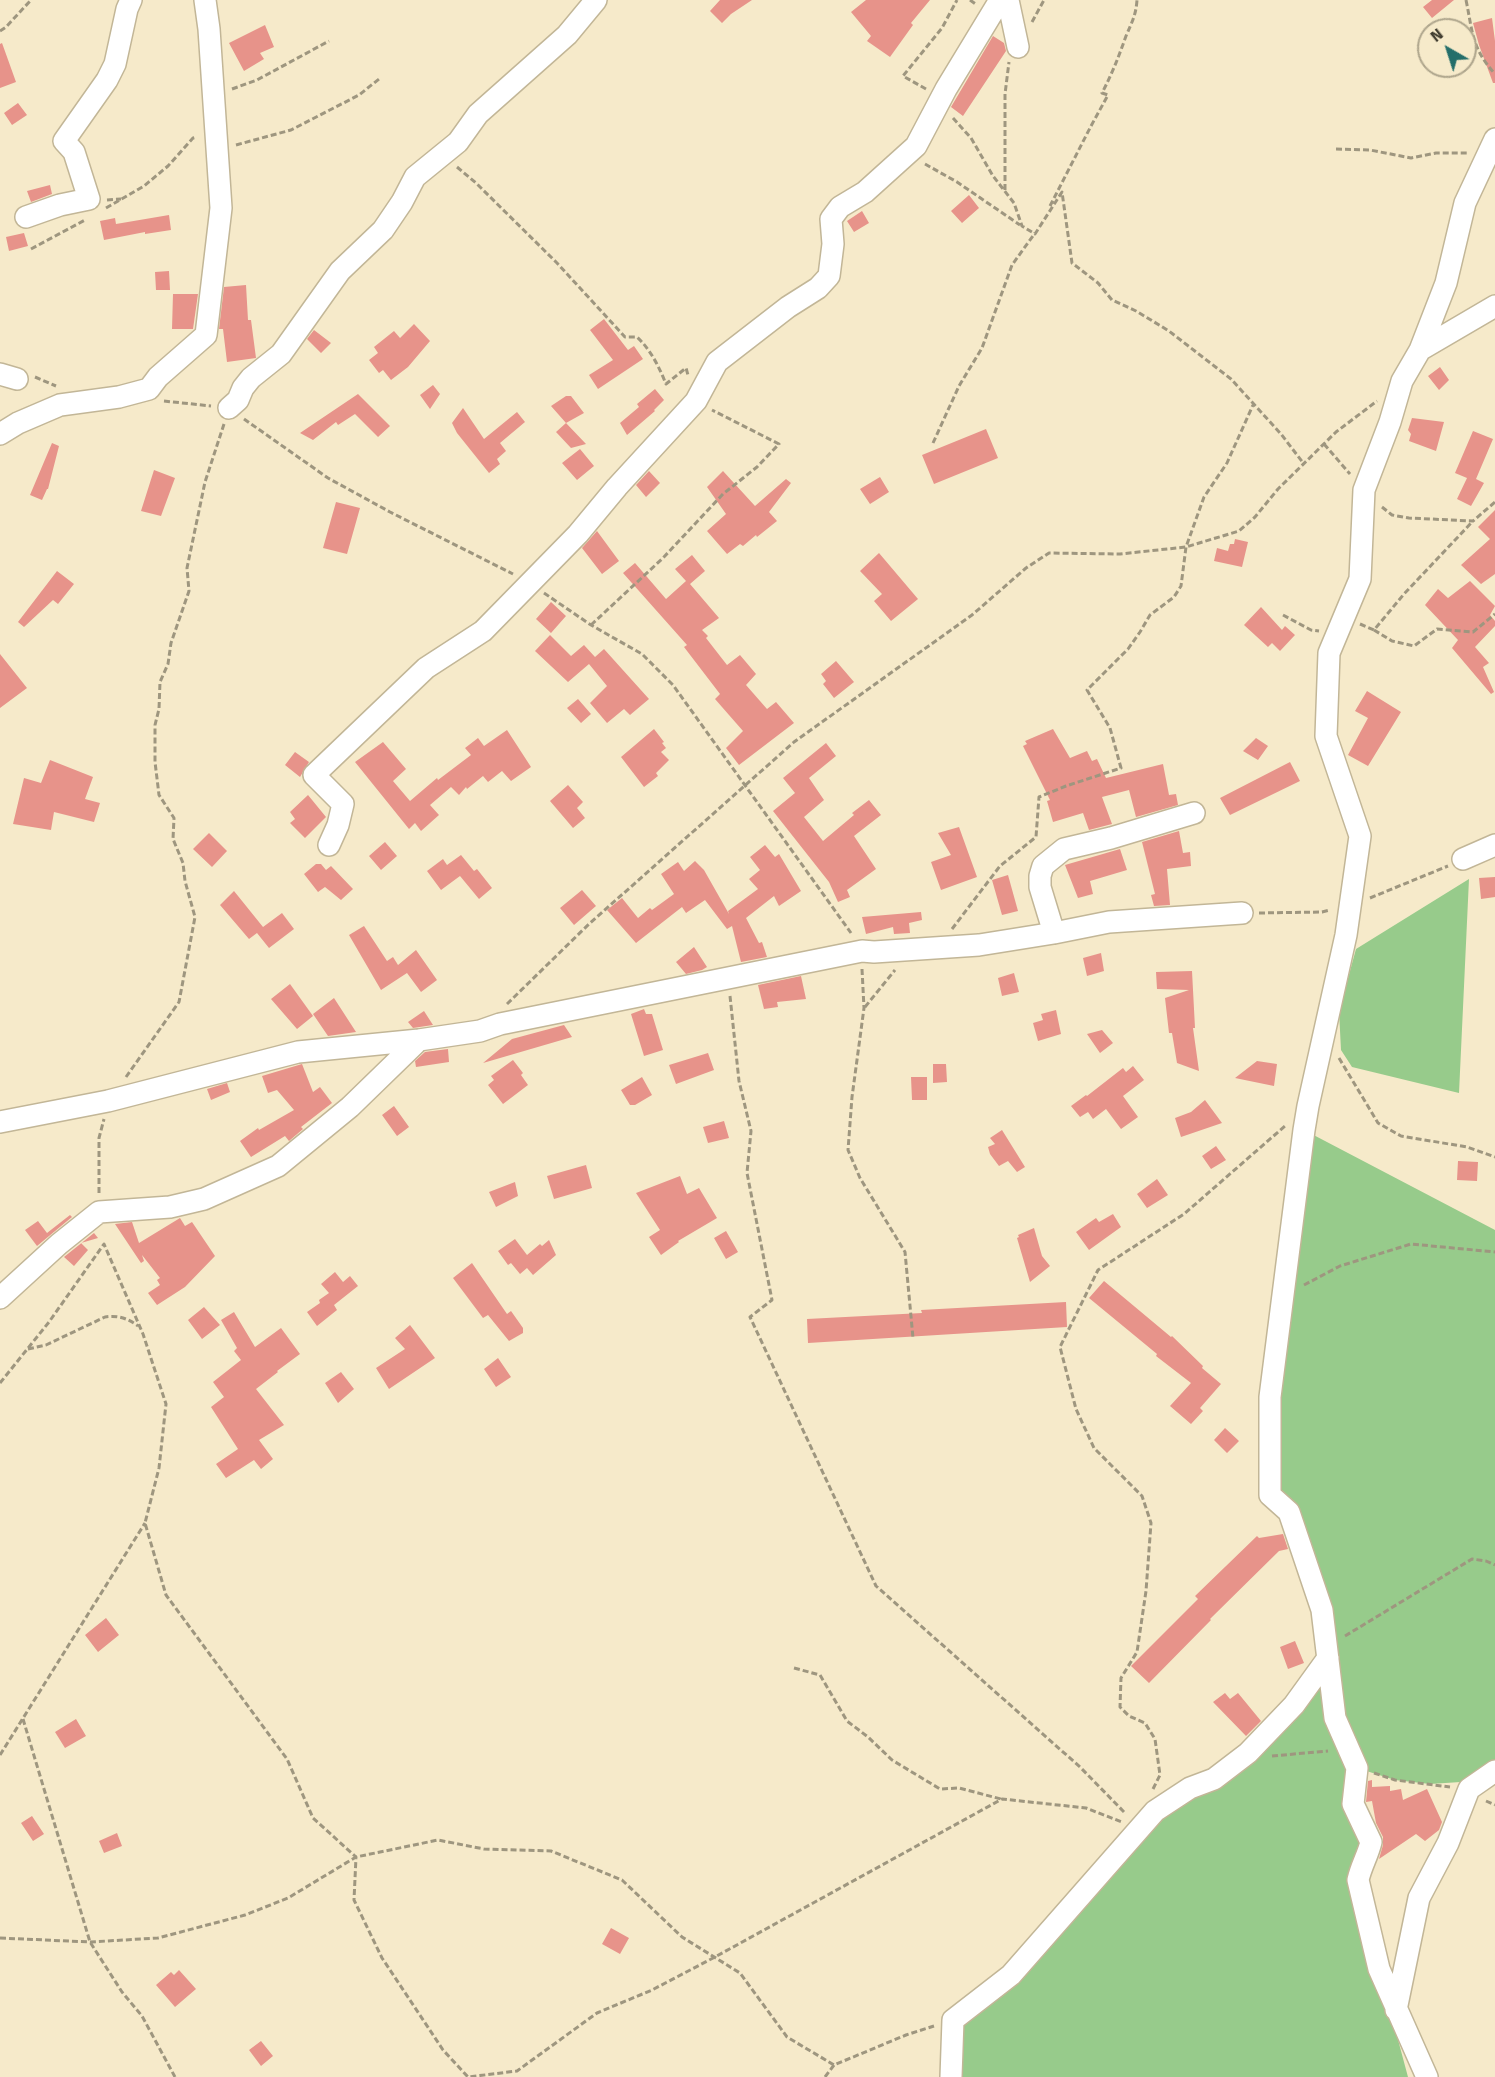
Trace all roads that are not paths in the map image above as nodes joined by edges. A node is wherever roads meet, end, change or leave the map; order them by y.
1 (131, 0) edge
2 (205, 0) edge
3 (596, 0) edge
4 (1000, 0) edge
5 (1008, 0) edge
6 (1018, 48) road end
7 (1492, 146) edge
8 (26, 217) dead end
9 (1495, 306) edge
10 (1420, 350) junction
11 (229, 408) road end
12 (0, 434) edge
13 (1194, 813) dead end
14 (1495, 844) edge
15 (329, 845) dead end
16 (1463, 859) dead end
17 (1242, 913) dead end
18 (1054, 933) junction
19 (419, 1040) junction
20 (0, 1122) edge
21 (0, 1298) edge
22 (1328, 1658) junction
23 (1495, 1771) edge
24 (1396, 2011) junction
25 (951, 2077) edge
26 (1427, 2077) edge

1 - 8 street
2 - 12 street
3 - 11 street
4 - 15 street
5 - 6 street
7 - 10 street
9 - 10 street
10 - 22 street
13 - 18 street
14 - 16 street
17 - 18 street
18 - 19 street
19 - 20 street
19 - 21 street
22 - 24 street
22 - 25 street
23 - 24 street
24 - 26 street

